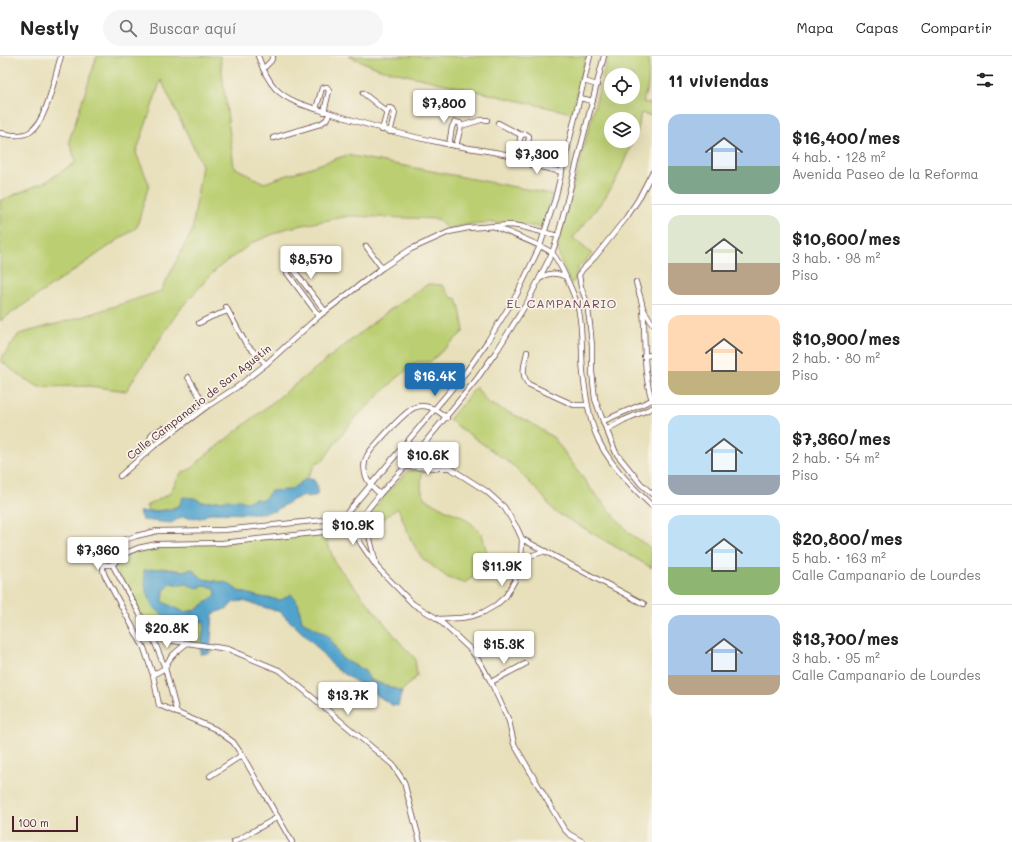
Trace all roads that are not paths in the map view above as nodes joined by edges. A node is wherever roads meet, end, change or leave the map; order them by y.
1 (61, 56) edge
2 (258, 56) edge
3 (273, 56) edge
4 (590, 56) edge
5 (604, 56) edge
6 (263, 69) junction
7 (584, 81) junction
8 (597, 85) junction
9 (363, 93) dead end
10 (580, 98) junction
11 (593, 101) junction
12 (316, 109) junction
13 (324, 112) junction
14 (387, 112) junction
15 (330, 113) junction
16 (487, 120) dead end
17 (498, 123) dead end
18 (461, 126) junction
19 (382, 130) junction
20 (390, 132) junction
21 (0, 133) edge
22 (522, 135) junction
23 (273, 138) dead end
24 (449, 145) junction
25 (456, 146) junction
26 (516, 156) junction
27 (526, 159) junction
28 (564, 163) junction
29 (562, 172) junction
30 (652, 173) edge
31 (493, 227) junction
32 (545, 232) junction
33 (558, 236) junction
34 (366, 246) dead end
35 (540, 246) junction
36 (552, 253) junction
37 (382, 268) junction
38 (564, 276) junction
39 (539, 279) junction
40 (636, 282) dead end
41 (643, 308) junction
42 (325, 311) junction
43 (319, 316) junction
44 (199, 323) dead end
45 (652, 323) edge
46 (527, 352) dead end
47 (644, 356) junction
48 (652, 356) edge
49 (266, 364) junction
50 (188, 377) dead end
51 (652, 400) edge
52 (587, 405) junction
53 (206, 407) junction
54 (652, 408) edge
55 (436, 409) junction
56 (446, 418) junction
57 (603, 421) junction
58 (606, 430) junction
59 (173, 432) junction
60 (154, 446) junction
61 (422, 448) junction
62 (406, 467) junction
63 (450, 468) junction
64 (120, 476) dead end
65 (371, 486) junction
66 (380, 494) junction
67 (652, 494) edge
68 (652, 506) edge
69 (346, 514) junction
70 (364, 514) junction
71 (352, 525) junction
72 (522, 539) junction
73 (113, 544) junction
74 (544, 551) junction
75 (119, 556) junction
76 (521, 562) junction
77 (103, 564) junction
78 (112, 564) junction
79 (377, 567) junction
80 (644, 604) dead end
81 (438, 619) junction
82 (153, 638) junction
83 (187, 643) junction
84 (525, 664) dead end
85 (165, 668) junction
86 (153, 675) junction
87 (491, 682) junction
88 (177, 713) junction
89 (242, 755) junction
90 (210, 776) dead end
91 (278, 817) junction
92 (234, 842) edge
93 (292, 842) edge
94 (420, 842) edge
95 (583, 842) edge

1 - 21 street
2 - 6 street
3 - 6 street
4 - 7 street
5 - 8 street
6 - 12 street
7 - 8 street
7 - 10 street
8 - 11 street
9 - 14 street
10 - 11 street
10 - 28 street
11 - 33 street
12 - 13 street
12 - 13 street
13 - 15 street
14 - 19 street
14 - 20 street
15 - 19 street
15 - 23 street
16 - 18 street
17 - 22 street
18 - 24 street
18 - 25 street
19 - 20 street
20 - 24 street
22 - 26 street
22 - 27 street
24 - 25 street
25 - 26 street
26 - 27 street
27 - 28 street
27 - 29 street
28 - 29 street
29 - 32 street
30 - 57 street
31 - 32 street, Calle Campanario de San Agustín
31 - 35 street, Calle Campanario de San Agustín
31 - 37 street, Calle Campanario de San Agustín
32 - 33 street, Calle Campanario de San Agustín
32 - 35 street
33 - 36 street
34 - 37 street
35 - 36 street, Calle Campanario de San Agustín
35 - 55 street
36 - 38 street
36 - 39 street
37 - 42 street, Calle Campanario de San Agustín
38 - 39 street
38 - 52 street
39 - 56 street
40 - 41 street
41 - 45 street
41 - 47 street
42 - 43 street, Calle Campanario de San Agustín
42 - 43 street
43 - 49 street, Calle Campanario de San Agustín
44 - 49 street
46 - 52 street
47 - 48 street
47 - 51 street
49 - 53 street, Calle Campanario de San Agustín
50 - 53 street
51 - 57 street
52 - 68 street
53 - 59 street, Calle Campanario de San Agustín
54 - 58 street
55 - 56 street
55 - 65 street
55 - 65 street
56 - 61 street
57 - 58 street
58 - 67 street
59 - 60 street, Calle Campanario de San Agustín
59 - 60 street
60 - 64 street, Calle Campanario de San Agustín
61 - 62 street
61 - 63 street
62 - 63 street
62 - 66 street
63 - 72 street
65 - 66 street
65 - 69 street
66 - 70 street
69 - 71 street
69 - 73 street
70 - 71 street
70 - 79 street
71 - 75 street
71 - 79 street
72 - 74 street
72 - 76 street
73 - 75 street
73 - 77 street
74 - 76 street
74 - 80 street
75 - 78 street
76 - 81 street
77 - 78 street
77 - 86 street
78 - 82 street
79 - 81 street
81 - 87 street
82 - 83 street
82 - 85 street
83 - 85 street
83 - 94 street
84 - 87 street
85 - 86 street
85 - 88 street
86 - 88 street
87 - 95 street
88 - 89 street
89 - 90 street
89 - 91 street
91 - 92 street
91 - 93 street

